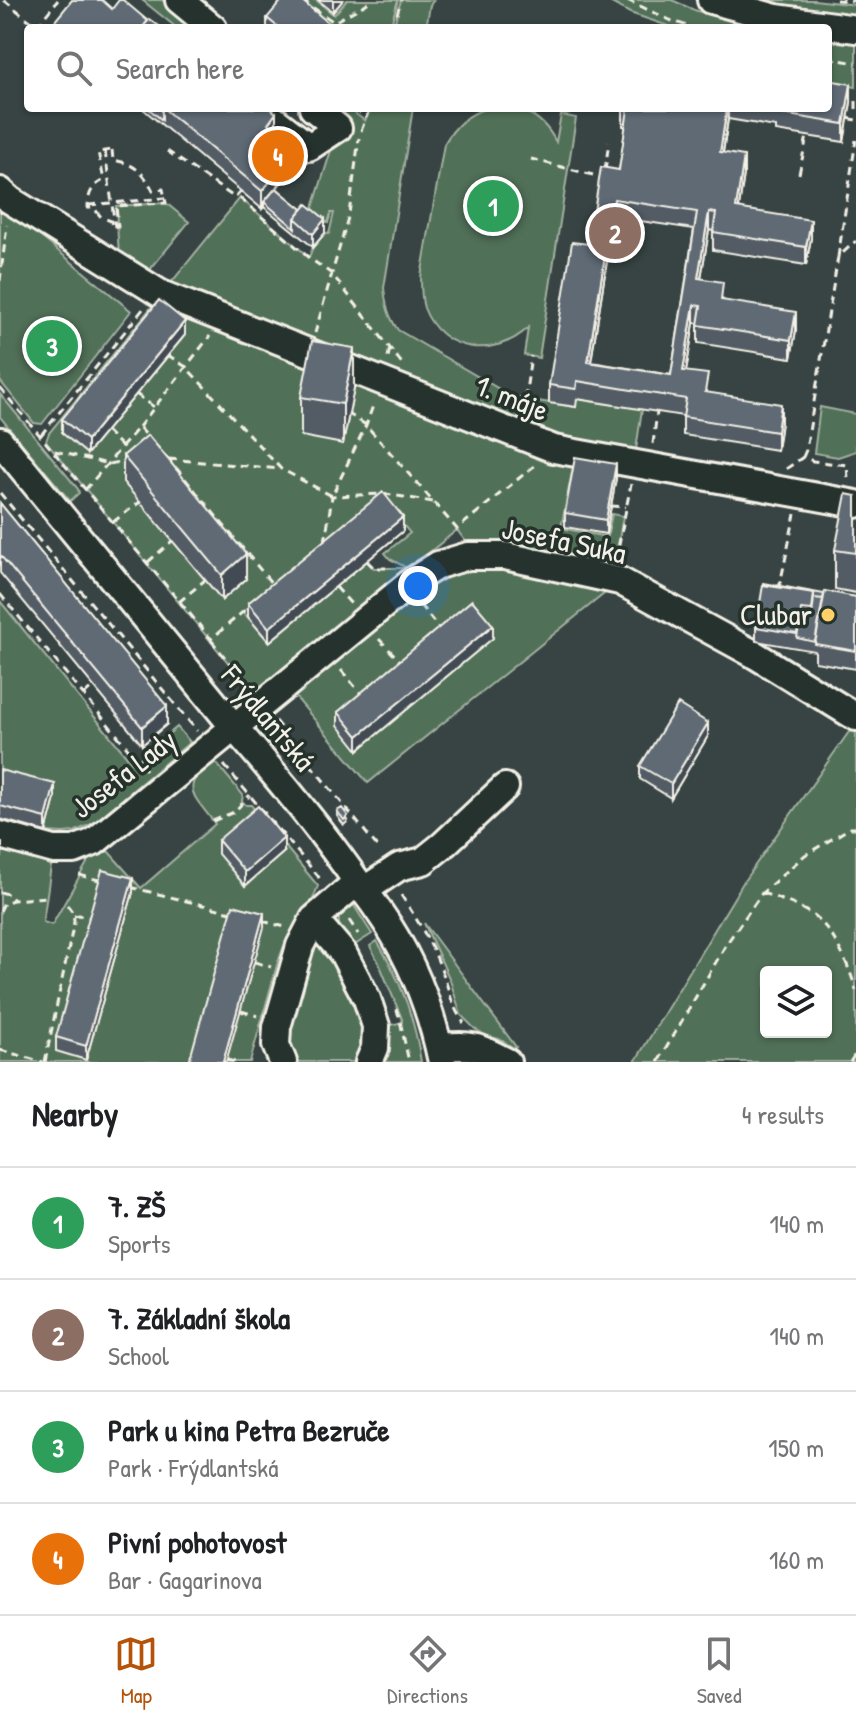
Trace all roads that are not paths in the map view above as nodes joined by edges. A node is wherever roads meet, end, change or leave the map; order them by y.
1 (179, 0) edge
2 (711, 0) edge
3 (208, 24) edge
4 (820, 24) edge
5 (832, 26) edge
6 (856, 29) edge
7 (264, 112) edge
8 (326, 112) edge
9 (346, 118) edge
10 (5, 196) edge
11 (0, 441) edge
12 (856, 504) edge
13 (856, 717) edge
14 (233, 726) junction
15 (505, 787) dead end
16 (0, 835) edge
17 (360, 886) junction
18 (304, 924) junction
19 (440, 1055) edge
20 (283, 1062) edge
21 (369, 1062) edge
22 (507, 1062) edge

1 - 3 street
2 - 4 street
5 - 6 street
7 - 9 street
8 - 9 street
10 - 12 street, 1. máje
11 - 14 street, Frýdlantská
13 - 14 street, Josefa Suka
14 - 16 street, Josefa Lady
14 - 17 street, Frýdlantská
15 - 17 street
17 - 18 street
17 - 19 street, Frýdlantská
18 - 20 street
18 - 21 street
19 - 22 street

